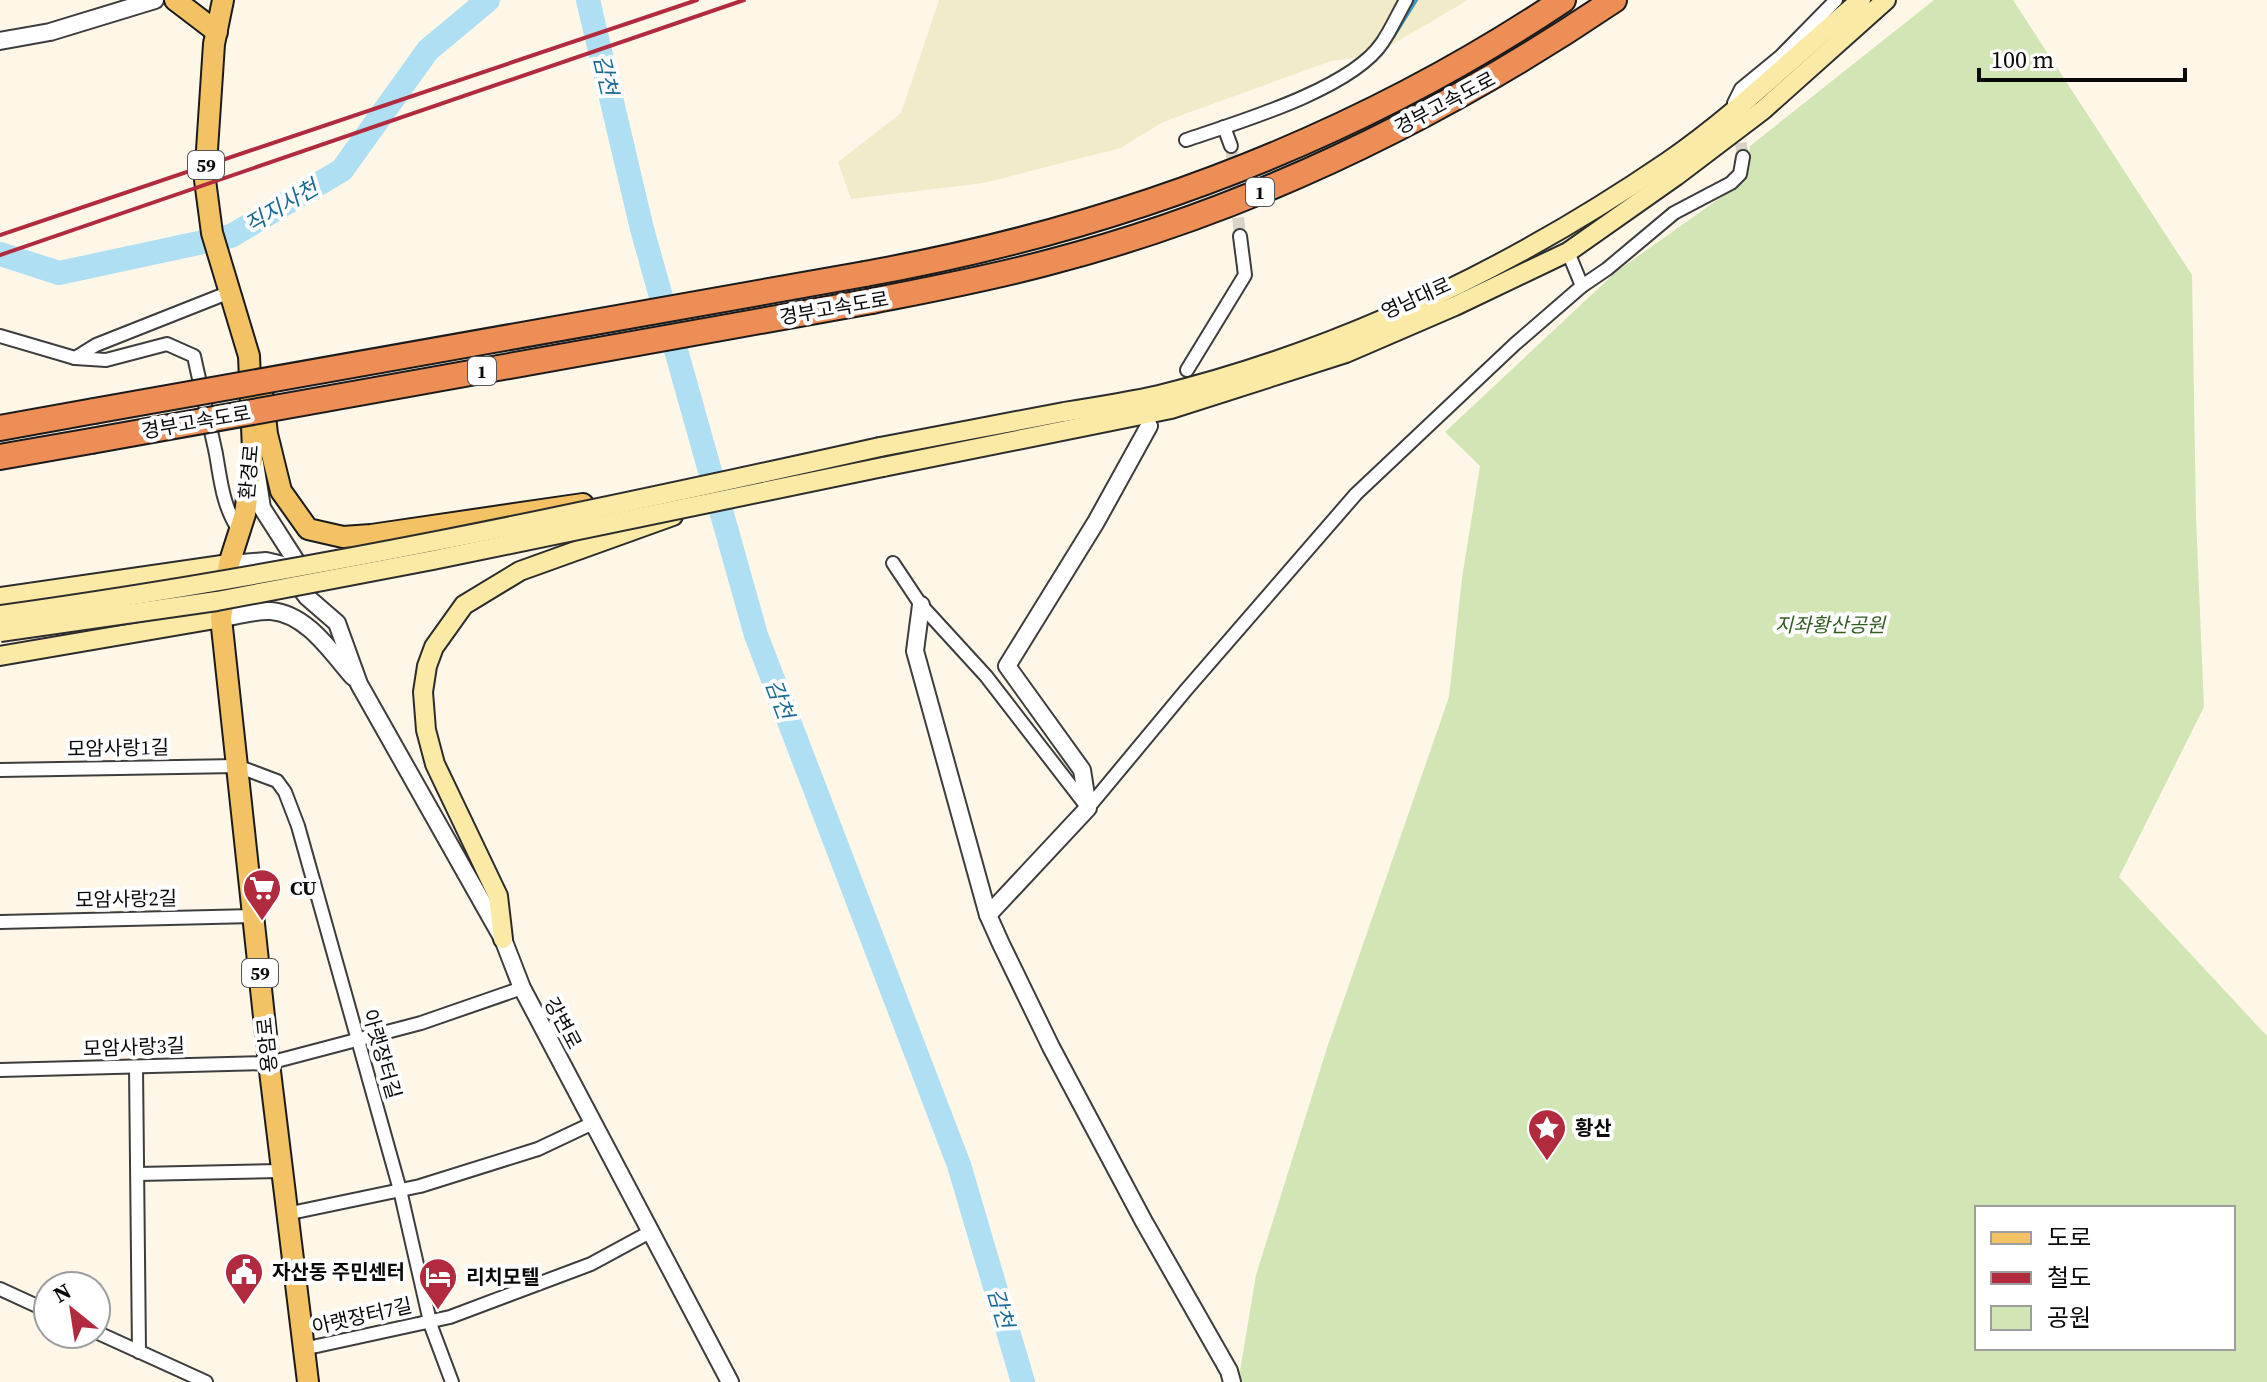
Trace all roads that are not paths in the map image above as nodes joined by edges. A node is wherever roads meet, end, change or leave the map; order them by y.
1 (155, 0) edge
2 (175, 0) edge
3 (223, 0) edge
4 (1406, 0) edge
5 (1563, 0) edge
6 (1614, 0) edge
7 (1836, 0) edge
8 (1861, 0) edge
9 (1886, 0) edge
10 (215, 38) junction
11 (0, 41) edge
12 (1734, 103) dead end
13 (1224, 127) junction
14 (1186, 140) dead end
15 (1231, 146) tunnel mouth
16 (1743, 157) tunnel mouth
17 (1240, 236) tunnel mouth
18 (1568, 252) junction
19 (1582, 286) junction
20 (229, 288) junction
21 (0, 336) edge
22 (249, 356) junction
23 (75, 358) junction
24 (1187, 370) dead end
25 (1149, 426) dead end
26 (0, 428) edge
27 (253, 450) junction
28 (0, 457) edge
29 (707, 494) junction
30 (241, 533) junction
31 (893, 563) dead end
32 (229, 564) junction
33 (0, 597) edge
34 (921, 605) junction
35 (0, 615) edge
36 (221, 618) junction
37 (337, 623) junction
38 (0, 632) edge
39 (0, 656) edge
40 (359, 684) junction
41 (237, 766) junction
42 (0, 770) edge
43 (1088, 808) junction
44 (988, 915) junction
45 (254, 916) junction
46 (0, 922) edge
47 (503, 939) junction
48 (522, 988) junction
49 (358, 1041) junction
50 (269, 1063) junction
51 (136, 1067) junction
52 (0, 1070) edge
53 (593, 1123) junction
54 (281, 1171) junction
55 (138, 1174) junction
56 (400, 1190) junction
57 (286, 1214) junction
58 (650, 1232) junction
59 (0, 1289) edge
60 (32, 1304) edge
61 (430, 1321) junction
62 (112, 1339) edge
63 (303, 1349) junction
64 (139, 1352) junction
65 (206, 1382) edge
66 (308, 1382) edge
67 (452, 1382) edge
68 (730, 1382) edge
69 (1232, 1382) edge

1 - 11 street
2 - 10 main road
3 - 10 main road, 59
4 - 13 street
5 - 26 highway, 경부고속도로 / 1, bridge
6 - 28 highway, 경부고속도로 / 1, bridge
7 - 12 street
8 - 29 main road, 영남대로, bridge
9 - 18 main road, 영남대로
10 - 20 main road, 59
13 - 14 street
13 - 15 street
16 - 19 street
17 - 24 street
18 - 19 street
18 - 29 main road, 영남대로, bridge
19 - 43 street
20 - 22 main road, 환경로 / 59
20 - 23 street
21 - 23 street
22 - 27 main road, 환경로 / 59
22 - 29 main road, bridge
23 - 30 street
25 - 43 street
27 - 30 main road, 환경로 / 59
27 - 37 street
29 - 35 main road, bridge
29 - 38 main road, bridge
29 - 47 main road, bridge
30 - 32 main road, 환경로 / 59
31 - 34 street
32 - 33 main road
32 - 36 main road, 용암로 / 59
32 - 37 street, 강변로
34 - 43 street
34 - 44 street
36 - 39 main road
36 - 40 street, 강변로
36 - 41 main road, 용암로 / 59
37 - 40 street, 강변로
40 - 47 street, 강변로
41 - 42 street, 모암사랑1길
41 - 45 main road, 용암로 / 59
41 - 49 street, 아랫장터길
43 - 44 street
44 - 69 street
45 - 46 street, 모암사랑2길
45 - 50 main road, 용암로 / 59
47 - 48 street, 강변로
48 - 49 street, 모암사랑3길
48 - 53 street, 강변로
49 - 50 street, 모암사랑3길
49 - 56 street, 아랫장터길
50 - 51 street, 모암사랑3길
50 - 54 main road, 용암로 / 59
51 - 52 street, 모암사랑3길
51 - 55 street
53 - 56 street
53 - 58 street, 강변로
54 - 55 street
54 - 57 main road, 용암로 / 59
55 - 64 street
56 - 57 street
56 - 61 street, 아랫장터길
57 - 63 main road, 용암로 / 59
58 - 61 street, 아랫장터7길
58 - 68 street, 강변로
59 - 60 street
61 - 63 street, 아랫장터7길
61 - 67 street, 아랫장터길
62 - 64 street
63 - 66 main road, 용암로 / 59
64 - 65 street

